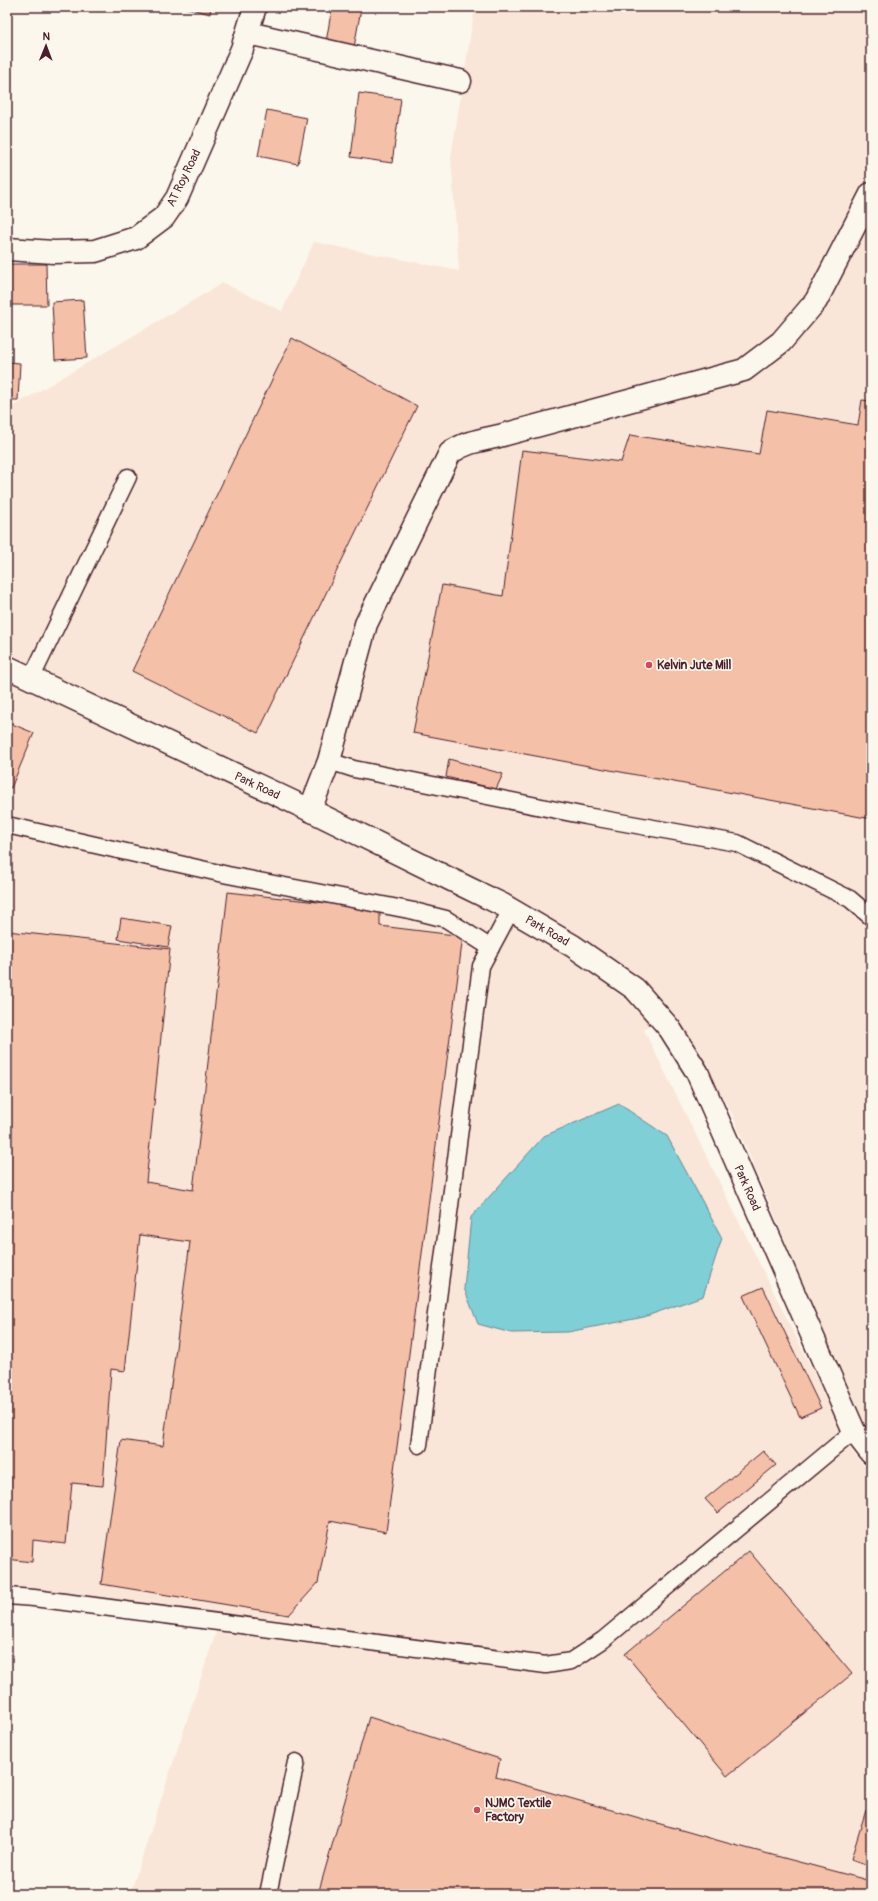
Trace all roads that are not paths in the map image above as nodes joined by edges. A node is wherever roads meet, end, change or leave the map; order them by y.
1 (255, 7) edge
2 (248, 33) junction
3 (460, 80) dead end
4 (871, 194) edge
5 (7, 249) edge
6 (128, 477) dead end
7 (7, 667) edge
8 (31, 679) junction
9 (328, 761) junction
10 (310, 810) junction
11 (7, 825) edge
12 (511, 910) junction
13 (871, 917) edge
14 (491, 948) junction
15 (854, 1430) junction
16 (419, 1445) dead end
17 (871, 1453) edge
18 (7, 1596) edge
19 (296, 1762) dead end
20 (268, 1894) edge

1 - 2 street, AT Roy Road
2 - 3 street
2 - 5 street, AT Roy Road
4 - 9 street
6 - 8 lane
7 - 8 street, Park Road
8 - 10 street, Park Road
9 - 10 street
9 - 13 lane
10 - 12 street, Park Road
11 - 14 lane
12 - 14 lane
12 - 15 street, Park Road
14 - 16 lane
15 - 17 street, Park Road
15 - 18 lane
19 - 20 lane

